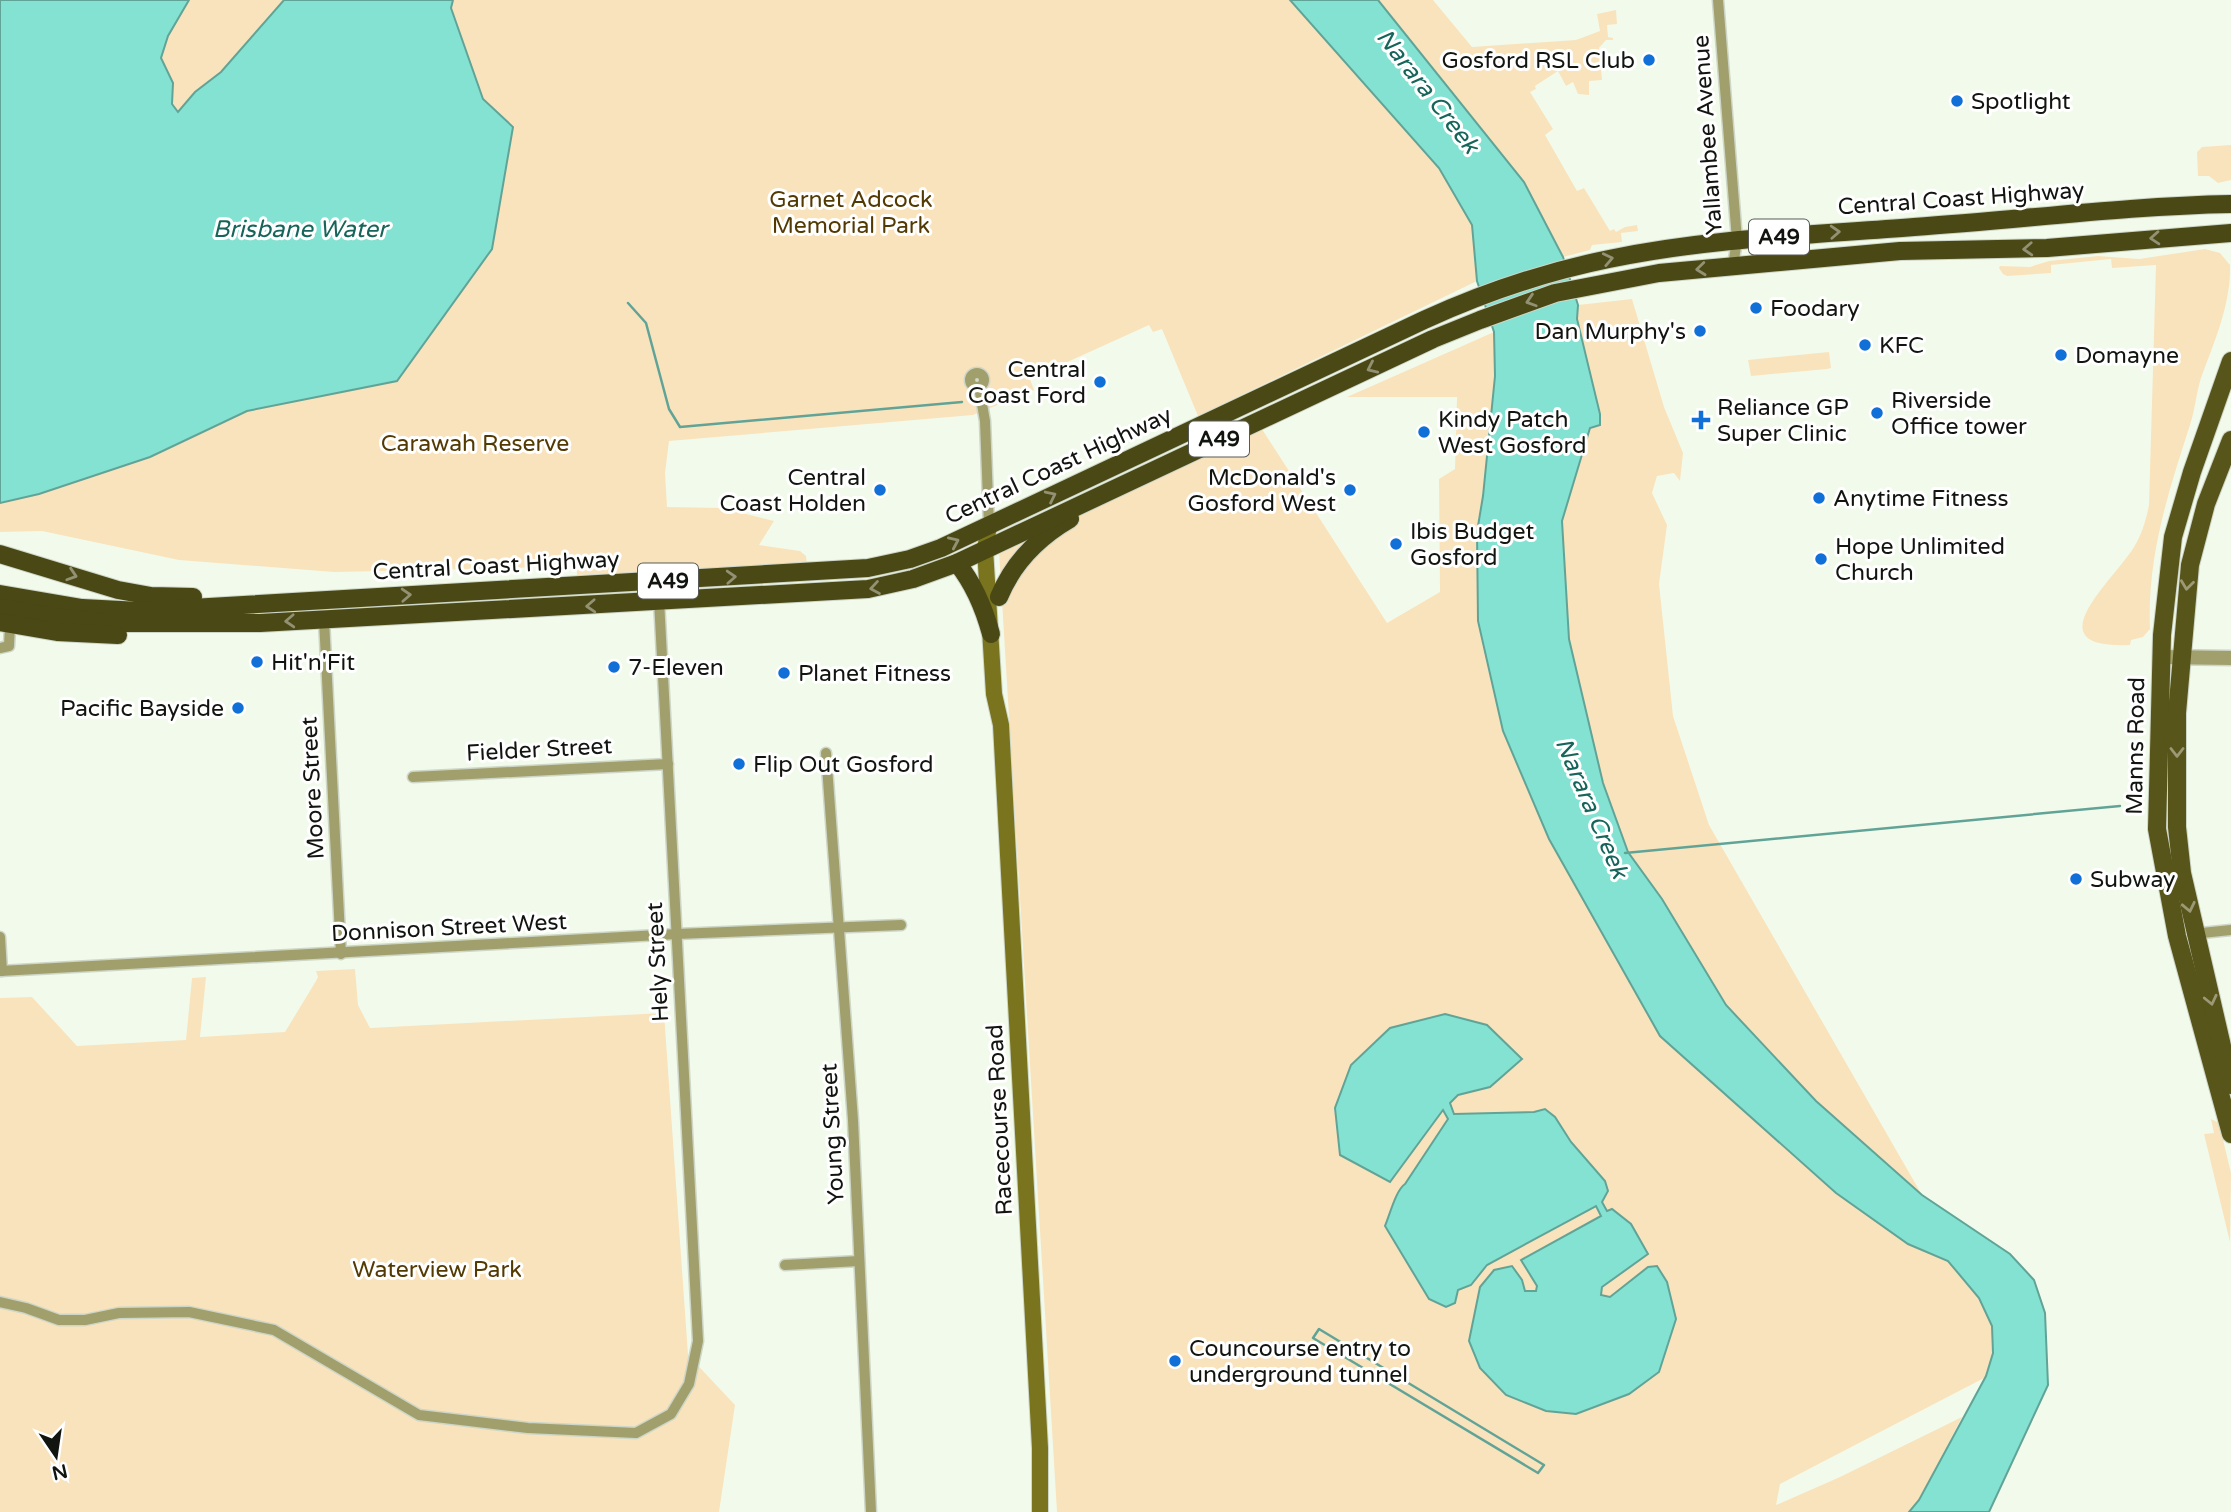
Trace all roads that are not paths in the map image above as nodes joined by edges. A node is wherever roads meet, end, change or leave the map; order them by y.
1 (1718, 0) edge
2 (2231, 192) edge
3 (2177, 205) junction
4 (2231, 205) edge
5 (2223, 233) edge
6 (1737, 240) junction
7 (2231, 241) edge
8 (1733, 266) junction
9 (2231, 361) edge
10 (979, 387) dead end
11 (2231, 439) edge
12 (1158, 468) junction
13 (2178, 517) junction
14 (989, 526) junction
15 (990, 547) junction
16 (0, 554) edge
17 (957, 563) junction
18 (658, 581) junction
19 (0, 594) edge
20 (999, 597) junction
21 (338, 598) junction
22 (659, 602) junction
23 (0, 607) edge
24 (324, 620) junction
25 (260, 623) junction
26 (5, 624) edge
27 (991, 634) junction
28 (0, 648) edge
29 (2161, 657) junction
30 (2182, 657) junction
31 (2231, 658) edge
32 (1001, 725) junction
33 (826, 753) dead end
34 (668, 764) junction
35 (413, 777) dead end
36 (901, 925) dead end
37 (840, 928) junction
38 (2231, 930) edge
39 (677, 934) junction
40 (2186, 935) junction
41 (0, 937) edge
42 (341, 954) junction
43 (1, 971) edge
44 (2231, 1085) edge
45 (2231, 1133) edge
46 (859, 1261) junction
47 (785, 1265) dead end
48 (0, 1302) edge
49 (871, 1512) edge
50 (1040, 1512) edge

1 - 6 street, Yallambee Avenue
2 - 3 highway
3 - 4 highway, Central Coast Highway / A49
6 -> 3 highway, Central Coast Highway / A49
5 - 7 highway
5 -> 8 highway, Central Coast Highway / A49
6 - 8 street, Yallambee Avenue
14 -> 6 highway, Central Coast Highway / A49
8 -> 12 highway, Central Coast Highway / A49
9 - 13 main road, Manns Road
10 - 14 street
11 - 13 main road
11 -> 30 main road, Manns Road
12 - 15 highway, Central Coast Highway / A49
12 - 20 highway
13 - 29 main road, Manns Road
14 - 15 main road, Racecourse Road
18 -> 14 highway, Central Coast Highway / A49
15 - 17 highway, Central Coast Highway / A49
15 - 20 main road, Racecourse Road
15 - 27 main road, Racecourse Road
16 -> 21 highway
17 -> 22 highway, Central Coast Highway / A49
17 - 27 highway
21 -> 18 highway, Central Coast Highway / A49
18 - 22 street, Hely Street
19 - 21 highway, Central Coast Highway / A49
20 - 32 main road, Racecourse Road
22 -> 24 highway, Central Coast Highway / A49
22 - 34 street, Hely Street
23 - 25 highway, Central Coast Highway / A49
24 -> 25 highway, Central Coast Highway / A49
24 - 42 street, Moore Street
25 - 26 highway
26 - 28 street
27 - 32 main road, Racecourse Road
29 - 30 street
29 - 40 main road, Manns Road
30 - 31 street
30 -> 40 main road, Manns Road
32 - 50 main road, Racecourse Road
33 - 37 street, Young Street
34 - 35 street, Fielder Street
34 - 39 street, Hely Street
36 - 37 street, Donnison Street West
37 - 39 street, Donnison Street West
37 - 46 street, Young Street
38 - 40 street
39 - 42 street, Donnison Street West
39 - 48 street, Hely Street
40 -> 44 main road, Manns Road
40 - 45 main road, Manns Road
41 - 43 street
42 - 43 street, Donnison Street West
46 - 47 street
46 - 49 street, Young Street

